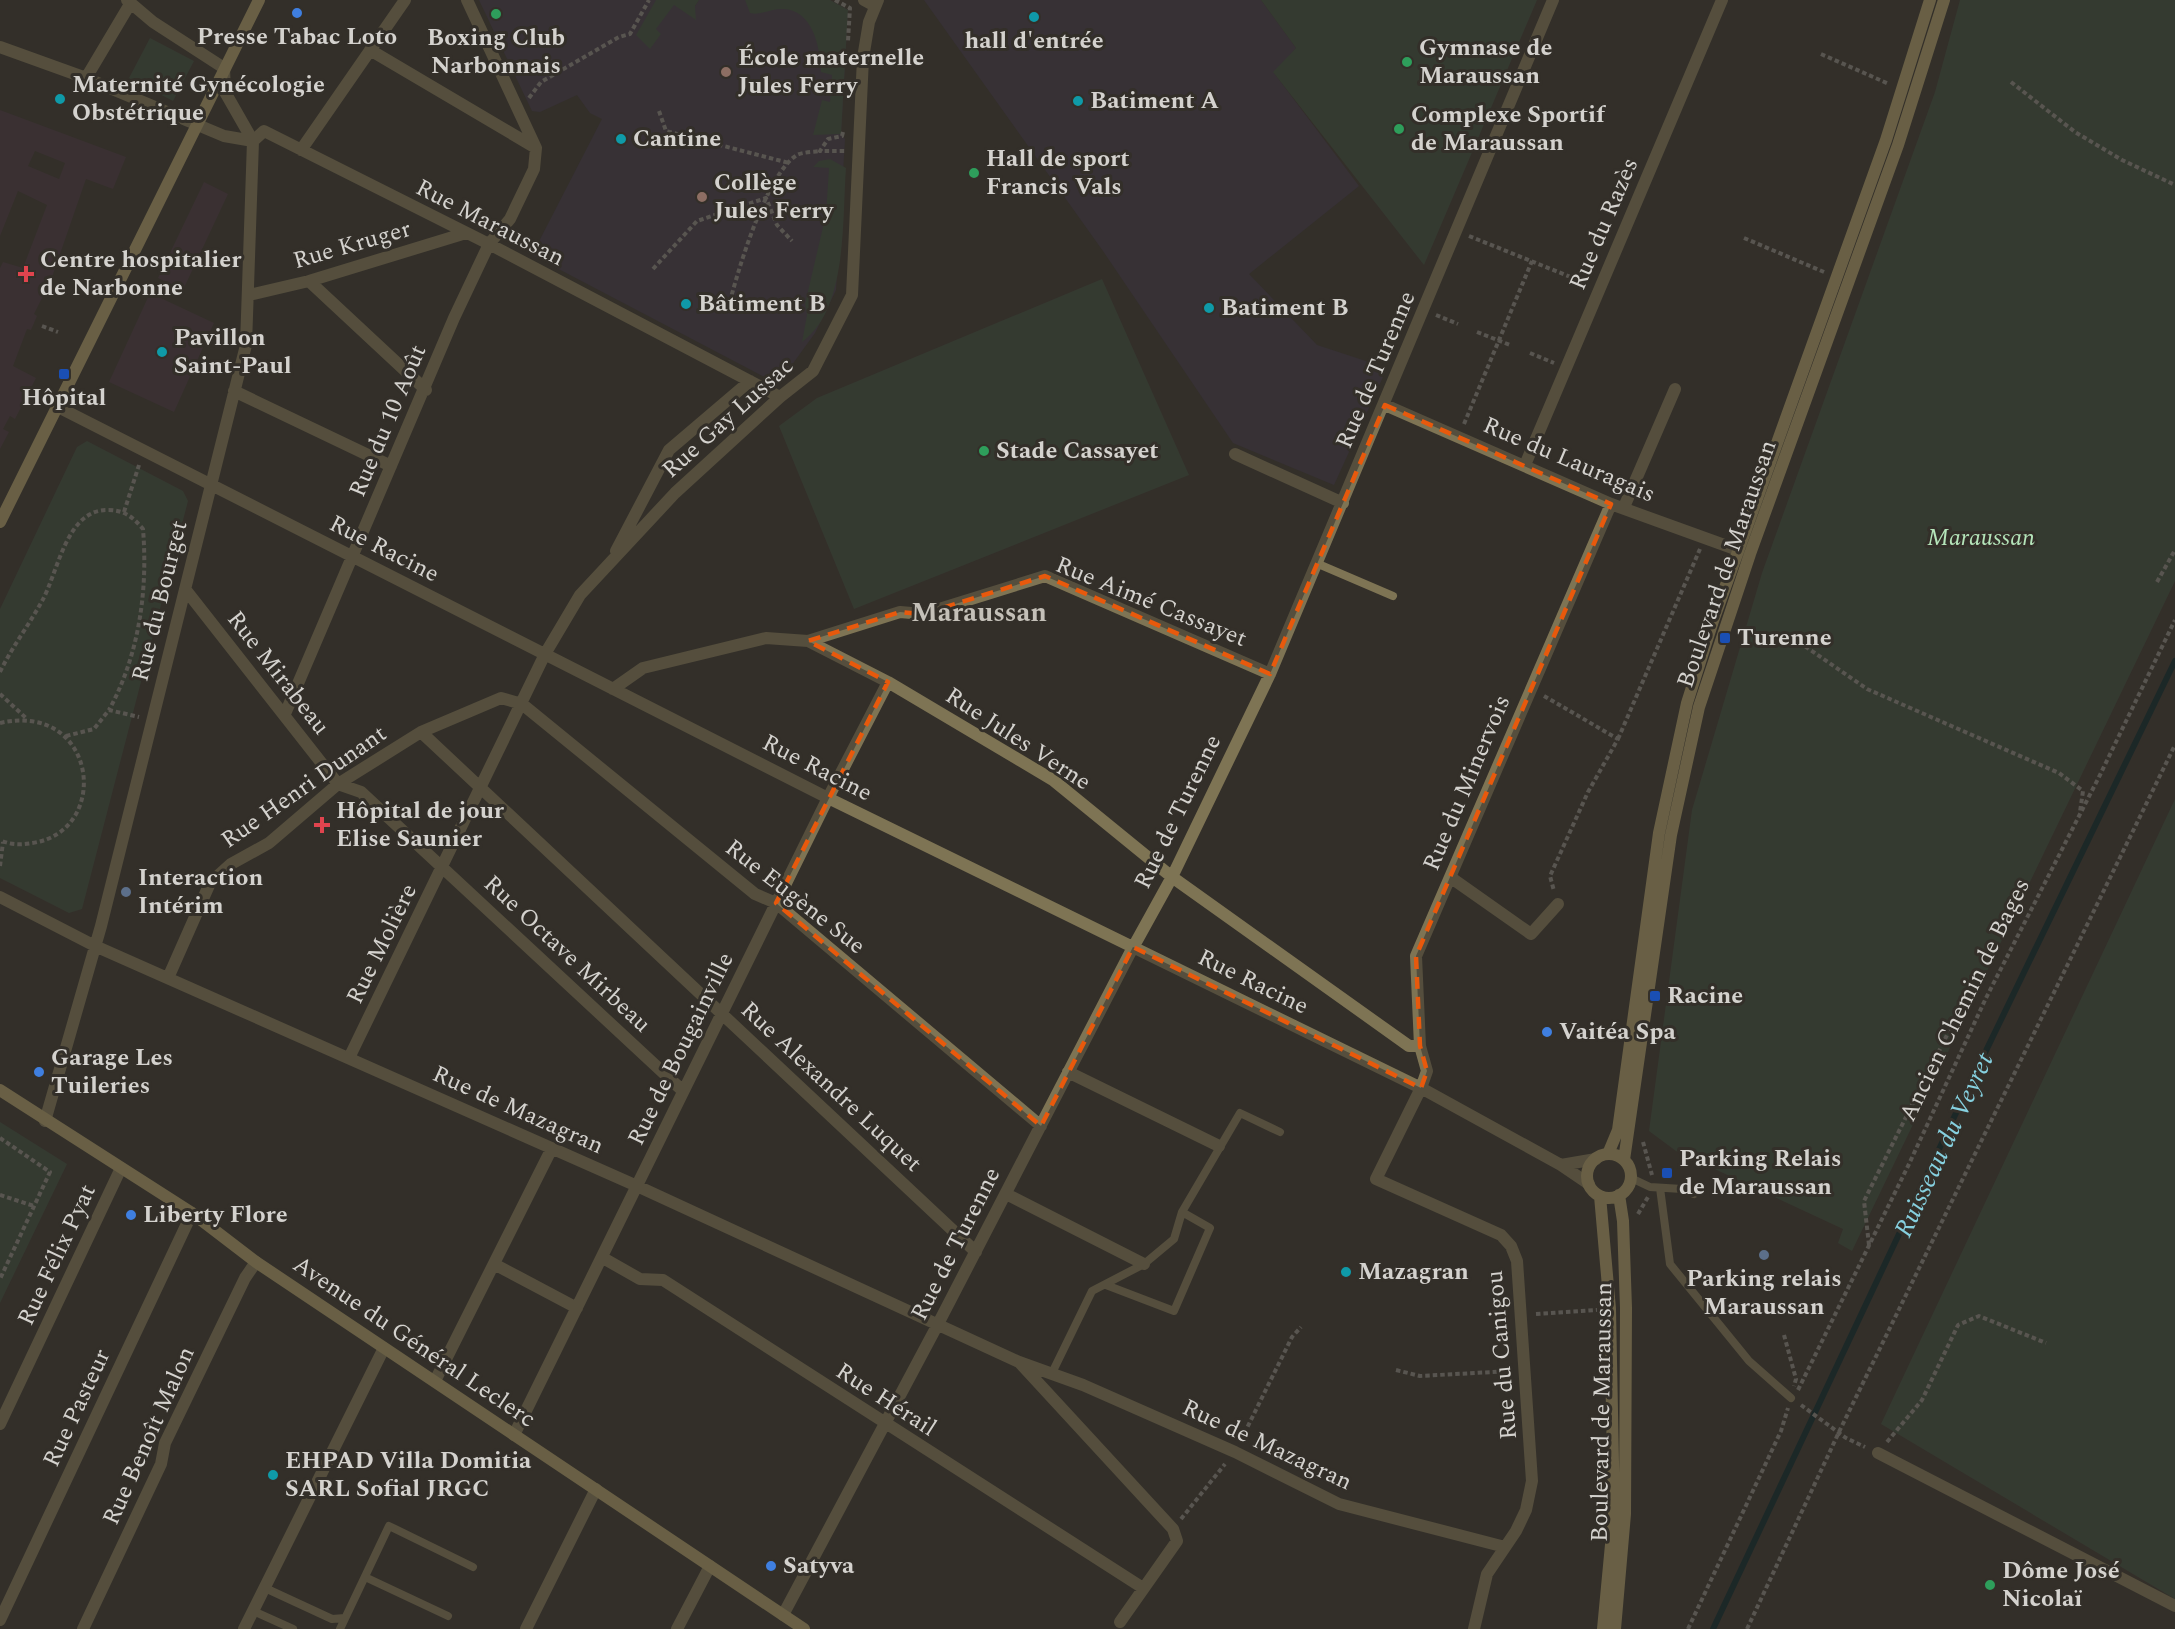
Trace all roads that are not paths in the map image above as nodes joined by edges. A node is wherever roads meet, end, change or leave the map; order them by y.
1 (259, 0) edge
2 (405, 0) edge
3 (467, 0) edge
4 (1553, 0) edge
5 (1722, 0) edge
6 (1930, 0) edge
7 (1944, 0) edge
8 (129, 2) edge
9 (872, 2) edge
10 (0, 47) edge
11 (370, 50) junction
12 (224, 68) junction
13 (86, 78) junction
14 (196, 125) junction
15 (253, 141) junction
16 (536, 148) junction
17 (301, 150) junction
18 (466, 233) junction
19 (489, 244) junction
20 (309, 281) junction
21 (249, 296) junction
22 (750, 381) junction
23 (1675, 389) dead end
24 (426, 390) junction
25 (234, 391) junction
26 (780, 397) junction
27 (1385, 405) junction
28 (56, 406) junction
29 (1235, 454) dead end
30 (1525, 465) junction
31 (392, 466) junction
32 (211, 484) junction
33 (1343, 503) junction
34 (1611, 504) junction
35 (1624, 507) junction
36 (0, 522) edge
37 (1738, 550) junction
38 (352, 556) junction
39 (1316, 563) junction
40 (608, 568) junction
41 (185, 589) junction
42 (1394, 596) dead end
43 (808, 641) junction
44 (545, 654) junction
45 (1270, 674) junction
46 (888, 682) junction
47 (613, 689) junction
48 (522, 704) junction
49 (285, 714) junction
50 (421, 732) junction
51 (338, 784) junction
52 (481, 790) junction
53 (828, 798) junction
54 (444, 867) junction
55 (1172, 877) junction
56 (1450, 877) junction
57 (0, 897) edge
58 (776, 903) junction
59 (1558, 904) road end
60 (96, 946) junction
61 (1133, 947) junction
62 (168, 978) junction
63 (722, 1014) junction
64 (1420, 1046) junction
65 (349, 1058) junction
66 (1068, 1072) junction
67 (1421, 1088) junction
68 (0, 1090) edge
69 (683, 1091) junction
70 (45, 1121) junction
71 (1041, 1126) junction
72 (1280, 1132) dead end
73 (1219, 1146) junction
74 (552, 1148) junction
75 (1608, 1154) junction
76 (1596, 1159) junction
77 (1624, 1160) junction
78 (1561, 1165) junction
79 (121, 1168) junction
80 (1631, 1178) junction
81 (1589, 1184) junction
82 (637, 1185) junction
83 (1660, 1188) junction
84 (1006, 1194) junction
85 (1694, 1194) dead end
86 (1619, 1195) junction
87 (1600, 1196) junction
88 (1182, 1212) junction
89 (192, 1213) junction
90 (976, 1252) junction
91 (603, 1258) junction
92 (256, 1262) junction
93 (494, 1264) junction
94 (1144, 1264) junction
95 (1106, 1285) junction
96 (578, 1308) junction
97 (938, 1324) junction
98 (384, 1348) junction
99 (1019, 1362) junction
100 (1052, 1373) junction
101 (435, 1381) junction
102 (1794, 1400) road end
103 (884, 1423) junction
104 (0, 1424) edge
105 (514, 1435) junction
106 (1878, 1453) road end
107 (596, 1489) junction
108 (1505, 1547) junction
109 (710, 1566) junction
110 (473, 1567) dead end
111 (365, 1577) junction
112 (265, 1588) junction
113 (1143, 1588) junction
114 (2175, 1606) edge
115 (253, 1611) junction
116 (783, 1615) junction
117 (448, 1616) dead end
118 (345, 1618) junction
119 (0, 1620) edge
120 (1120, 1622) dead end
121 (83, 1629) edge
122 (244, 1629) edge
123 (293, 1629) edge
124 (340, 1629) edge
125 (526, 1629) edge
126 (677, 1629) edge
127 (804, 1629) edge
128 (1473, 1629) edge
129 (1603, 1629) edge
130 (1615, 1629) edge

1 - 12 main road
2 - 11 street
3 - 16 street
4 - 27 street, Rue de Turenne
5 - 30 street, Rue du Razès
6 - 37 main road, Boulevard de Maraussan
7 - 77 main road, Boulevard de Maraussan
8 - 12 street
8 - 13 street
9 - 26 street, Rue Gay Lussac
10 - 13 street
11 - 16 street
11 - 17 street
12 - 14 main road
12 - 15 street
13 - 14 street
14 - 15 street
14 - 28 main road
15 - 17 street, Rue Maraussan
15 - 21 street, Rue du Bourget
16 - 19 street, Rue du 10 Août
17 - 18 street, Rue Maraussan
18 - 19 street, Rue Maraussan
18 - 20 street, Rue Kruger
19 - 22 street, Rue Maraussan
19 - 24 street, Rue du 10 Août
20 - 21 street, Rue Kruger
20 - 24 street
21 - 25 street, Rue du Bourget
22 - 26 street, Rue Maraussan
22 - 40 street, Rue Gay Lussac
23 - 35 street
24 - 31 street, Rue du 10 Août
25 - 31 street
25 - 32 street, Rue du Bourget
26 - 40 street, Rue Gay Lussac
27 - 30 street, Rue du Lauragais
27 - 33 street, Rue de Turenne
28 - 32 street, Rue Racine
28 - 36 main road
29 - 33 street
30 - 34 street, Rue du Lauragais
31 - 38 street, Rue du 10 Août
32 - 38 street, Rue Racine
32 - 41 street, Rue du Bourget
33 - 39 street, Rue de Turenne
34 - 35 street, Rue du Lauragais
34 - 56 street, Rue du Minervois
35 - 37 street, Rue du Lauragais
37 - 75 main road, Boulevard de Maraussan
38 - 44 street, Rue Racine
38 - 49 street, Rue du 10 Août
39 - 42 lane
39 - 45 street, Rue de Turenne
40 - 44 street, Rue Gay Lussac
41 - 49 street, Rue Mirabeau
41 - 60 street, Rue du Bourget
43 - 45 street, Rue Aimé Cassayet
43 - 46 street, Rue Jules Verne
43 - 47 street, Rue Jules Verne
44 - 47 street, Rue Racine
44 - 48 street, Rue Molière
45 - 55 street, Rue de Turenne
46 - 53 street, Rue de Bougainville
46 - 55 street, Rue Jules Verne
47 - 53 street, Rue Racine
48 - 50 street, Rue Henri Dunant
48 - 52 street, Rue Molière
48 - 58 street, Rue Eugène Sue
49 - 51 street, Rue Mirabeau
50 - 51 street, Rue Henri Dunant
50 - 52 street, Rue Alexandre Luquet
51 - 54 street, Rue Octave Mirbeau
51 - 62 street, Rue Henri Dunant
52 - 54 street, Rue Molière
52 - 63 street, Rue Alexandre Luquet
53 - 58 street, Rue de Bougainville
53 - 61 street, Rue Racine
54 - 65 street, Rue Molière
54 - 69 street, Rue Octave Mirbeau
55 - 61 street, Rue de Turenne
55 - 64 street, Rue Jules Verne
56 - 59 street
56 - 64 street, Rue du Minervois
57 - 60 street, Rue de Mazagran
58 - 63 street, Rue de Bougainville
58 - 71 street, Rue Eugène Sue
60 - 62 street, Rue de Mazagran
60 - 70 street, Rue du Bourget
61 - 66 street, Rue de Turenne
61 - 67 street, Rue Racine
62 - 65 street, Rue de Mazagran
63 - 69 street, Rue de Bougainville
63 - 90 street, Rue Alexandre Luquet
64 - 67 street, Rue du Minervois
65 - 74 street, Rue de Mazagran
66 - 71 street, Rue de Turenne
66 - 73 street
67 - 78 street, Rue Racine
67 - 108 street, Rue du Canigou
68 - 70 main road, Avenue du Général Leclerc
69 - 82 street, Rue de Bougainville
70 - 79 main road, Avenue du Général Leclerc
71 - 84 street, Rue de Turenne
72 - 73 lane
73 - 88 lane
74 - 82 street, Rue de Mazagran
74 - 93 street
75 - 76 main road
75 - 77 main road
76 - 78 street
76 - 81 main road
77 - 80 main road
78 - 81 street, Rue Racine
79 - 89 main road, Avenue du Général Leclerc
79 - 104 street, Rue Félix Pyat
80 - 83 lane
80 - 86 main road
81 - 87 main road
82 - 91 street, Rue de Bougainville
82 - 97 street, Rue de Mazagran
83 - 85 lane
83 - 102 lane
84 - 90 street, Rue de Turenne
84 - 94 street
86 - 87 main road
86 - 130 main road, Boulevard de Maraussan
87 - 129 main road, Boulevard de Maraussan
88 - 94 lane
88 - 95 lane
89 - 92 main road, Avenue du Général Leclerc
89 - 119 street, Rue Pasteur
90 - 97 street, Rue de Turenne
91 - 96 street, Rue de Bougainville
91 - 103 street, Rue Hérail
92 - 98 main road, Avenue du Général Leclerc
92 - 121 street, Rue Benoît Malon
93 - 96 street
93 - 101 street
94 - 95 lane
95 - 100 lane
96 - 105 street, Rue de Bougainville
97 - 99 street, Rue de Mazagran
97 - 103 street, Rue de Turenne
98 - 101 main road, Avenue du Général Leclerc
98 - 112 street
99 - 100 street, Rue de Mazagran
99 - 113 street, Rue de Mazagran
100 - 108 street, Rue de Mazagran
101 - 105 main road, Avenue du Général Leclerc
103 - 113 street, Rue Hérail
103 - 116 street, Rue de Turenne
105 - 107 main road, Avenue du Général Leclerc
106 - 114 street
107 - 109 main road, Avenue du Général Leclerc
107 - 125 street
108 - 128 street, Rue du Canigou
109 - 116 main road, Avenue du Général Leclerc
109 - 126 street
110 - 111 lane
111 - 117 lane
111 - 118 lane
112 - 115 street
112 - 118 lane
113 - 120 street
115 - 122 street
115 - 123 lane
116 - 127 main road, Avenue du Général Leclerc
118 - 124 lane

